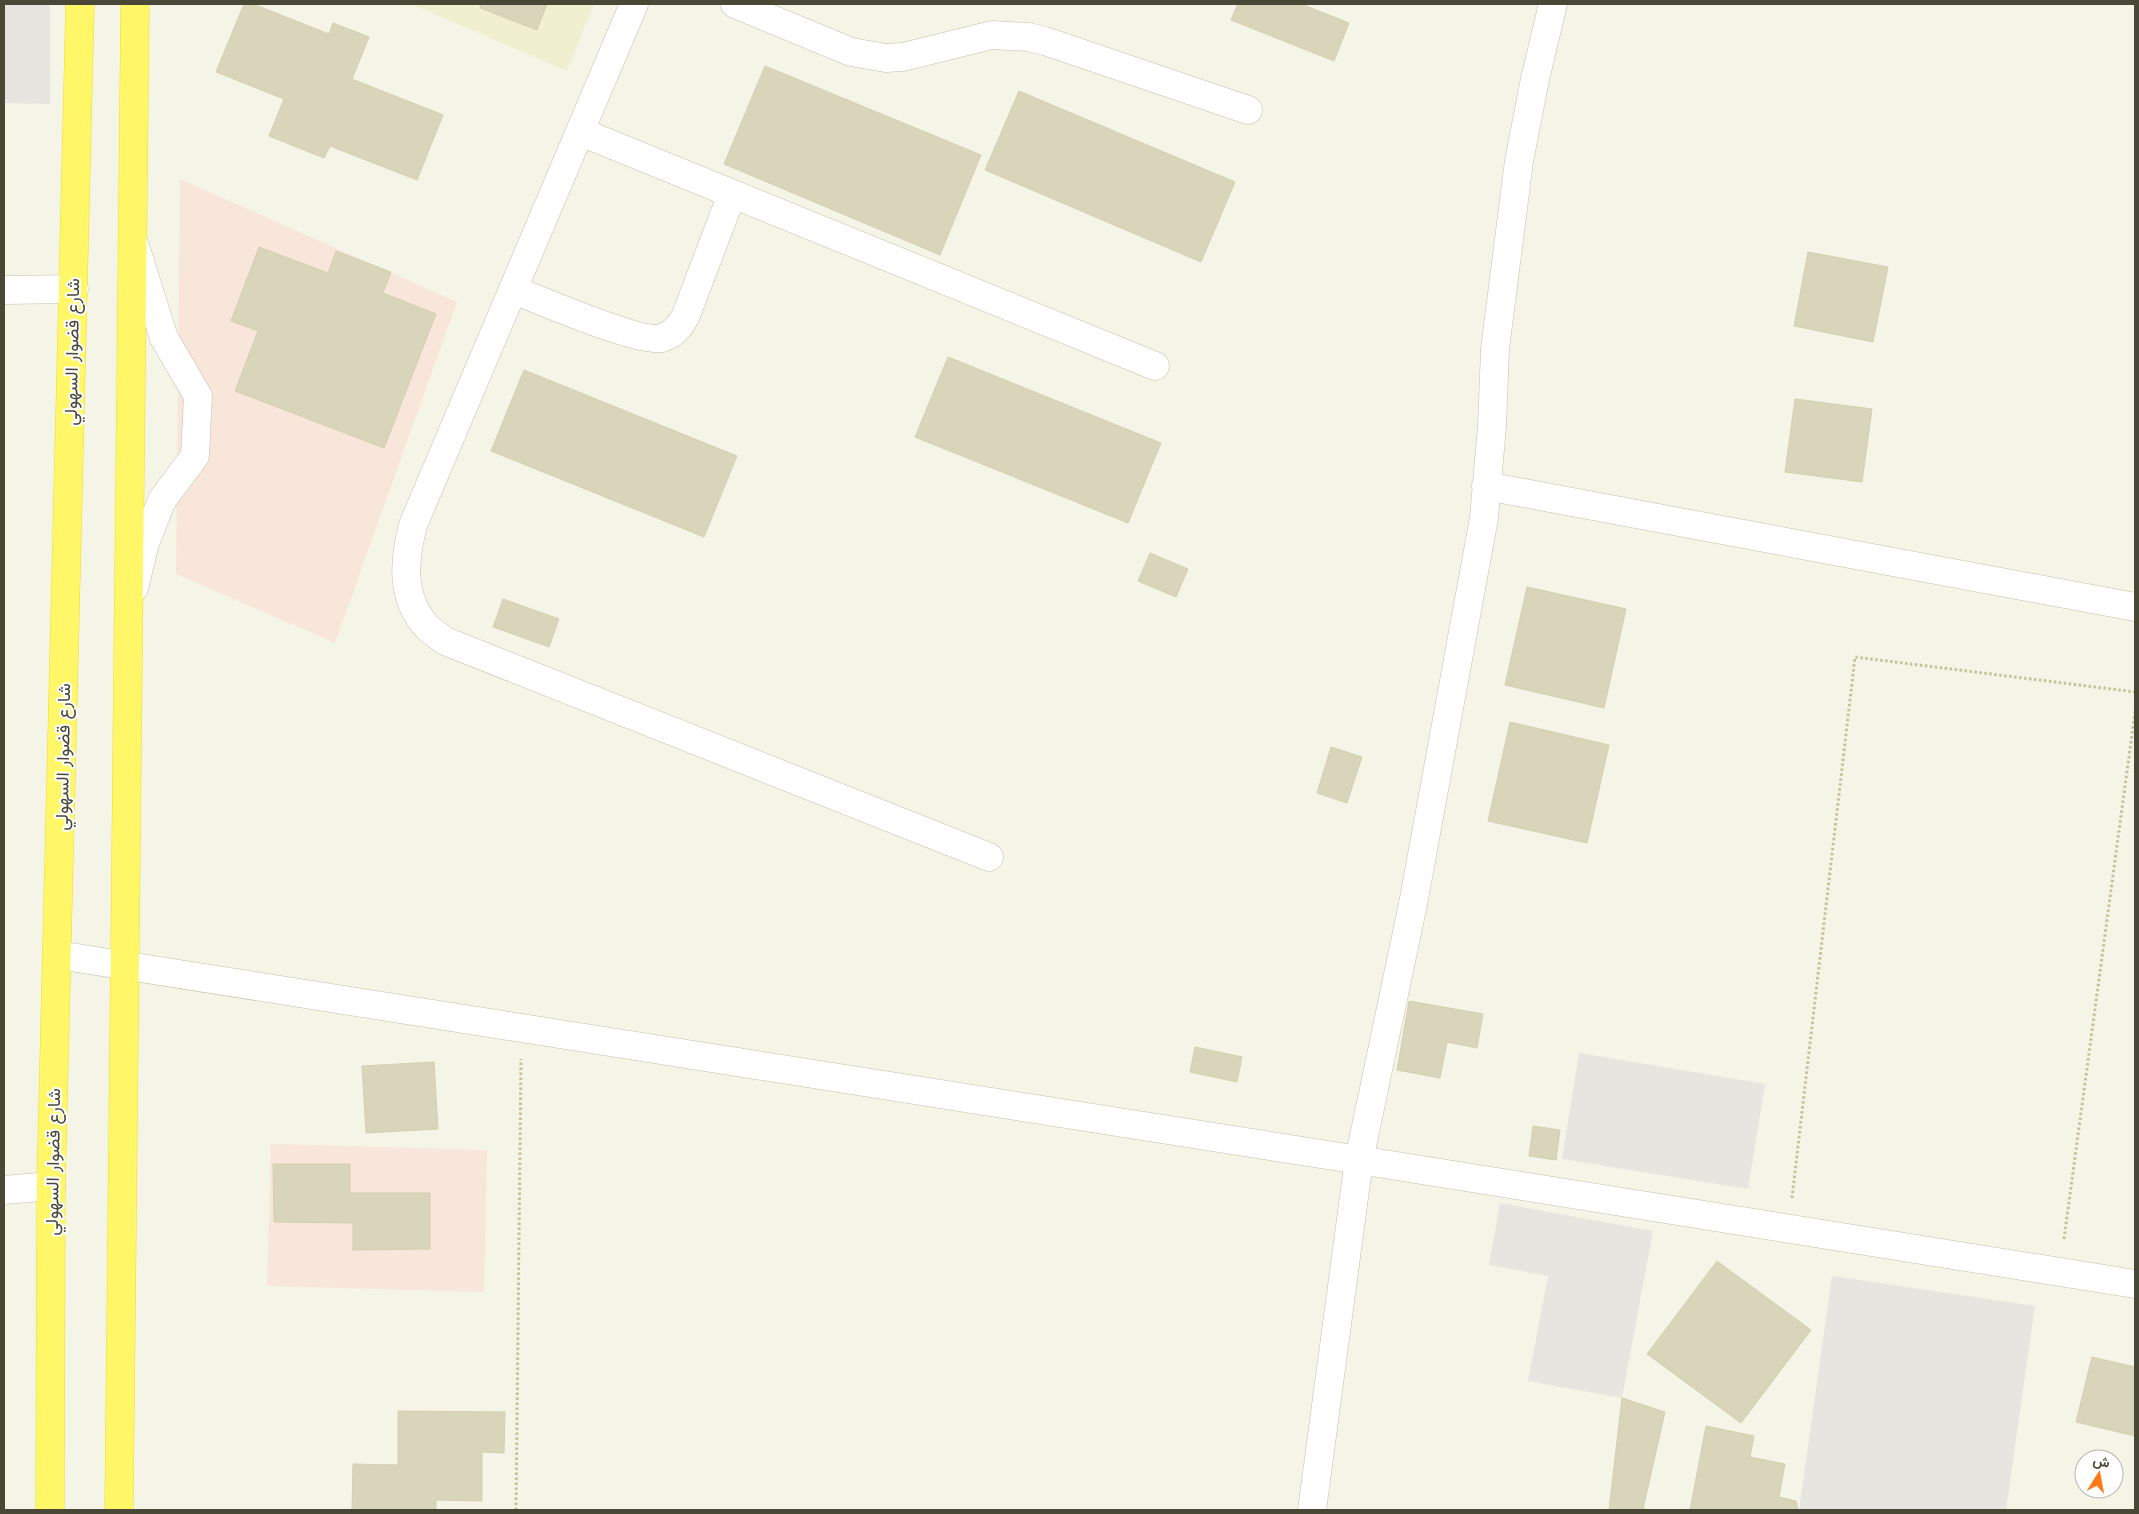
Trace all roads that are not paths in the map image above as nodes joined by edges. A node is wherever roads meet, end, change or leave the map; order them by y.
1 (80, 4) edge
2 (135, 4) edge
3 (634, 4) edge
4 (736, 4) edge
5 (1553, 4) edge
6 (1248, 110) dead end
7 (581, 132) junction
8 (732, 194) junction
9 (133, 237) junction
10 (74, 289) junction
11 (4, 290) edge
12 (514, 290) junction
13 (1155, 366) dead end
14 (1486, 486) junction
15 (130, 604) junction
16 (2135, 607) edge
17 (989, 857) dead end
18 (58, 955) junction
19 (126, 966) junction
20 (1360, 1160) junction
21 (51, 1186) junction
22 (4, 1190) edge
23 (2135, 1284) edge
24 (50, 1510) edge
25 (119, 1510) edge
26 (1312, 1510) edge

1 - 10 highway, شارع قضوار السهولي
2 - 9 highway
3 - 7 street
4 - 6 street
5 - 14 street
7 - 8 street
7 - 12 street
8 - 12 street
8 - 13 street
9 - 15 highway
9 - 15 street
10 - 11 street
10 - 18 highway, شارع قضوار السهولي
12 - 17 street
14 - 16 street
14 - 20 street
15 - 19 highway
18 - 19 street
18 - 21 highway, شارع قضوار السهولي
19 - 20 street
19 - 25 highway
20 - 23 street
20 - 26 street
21 - 22 street
21 - 24 highway, شارع قضوار السهولي

